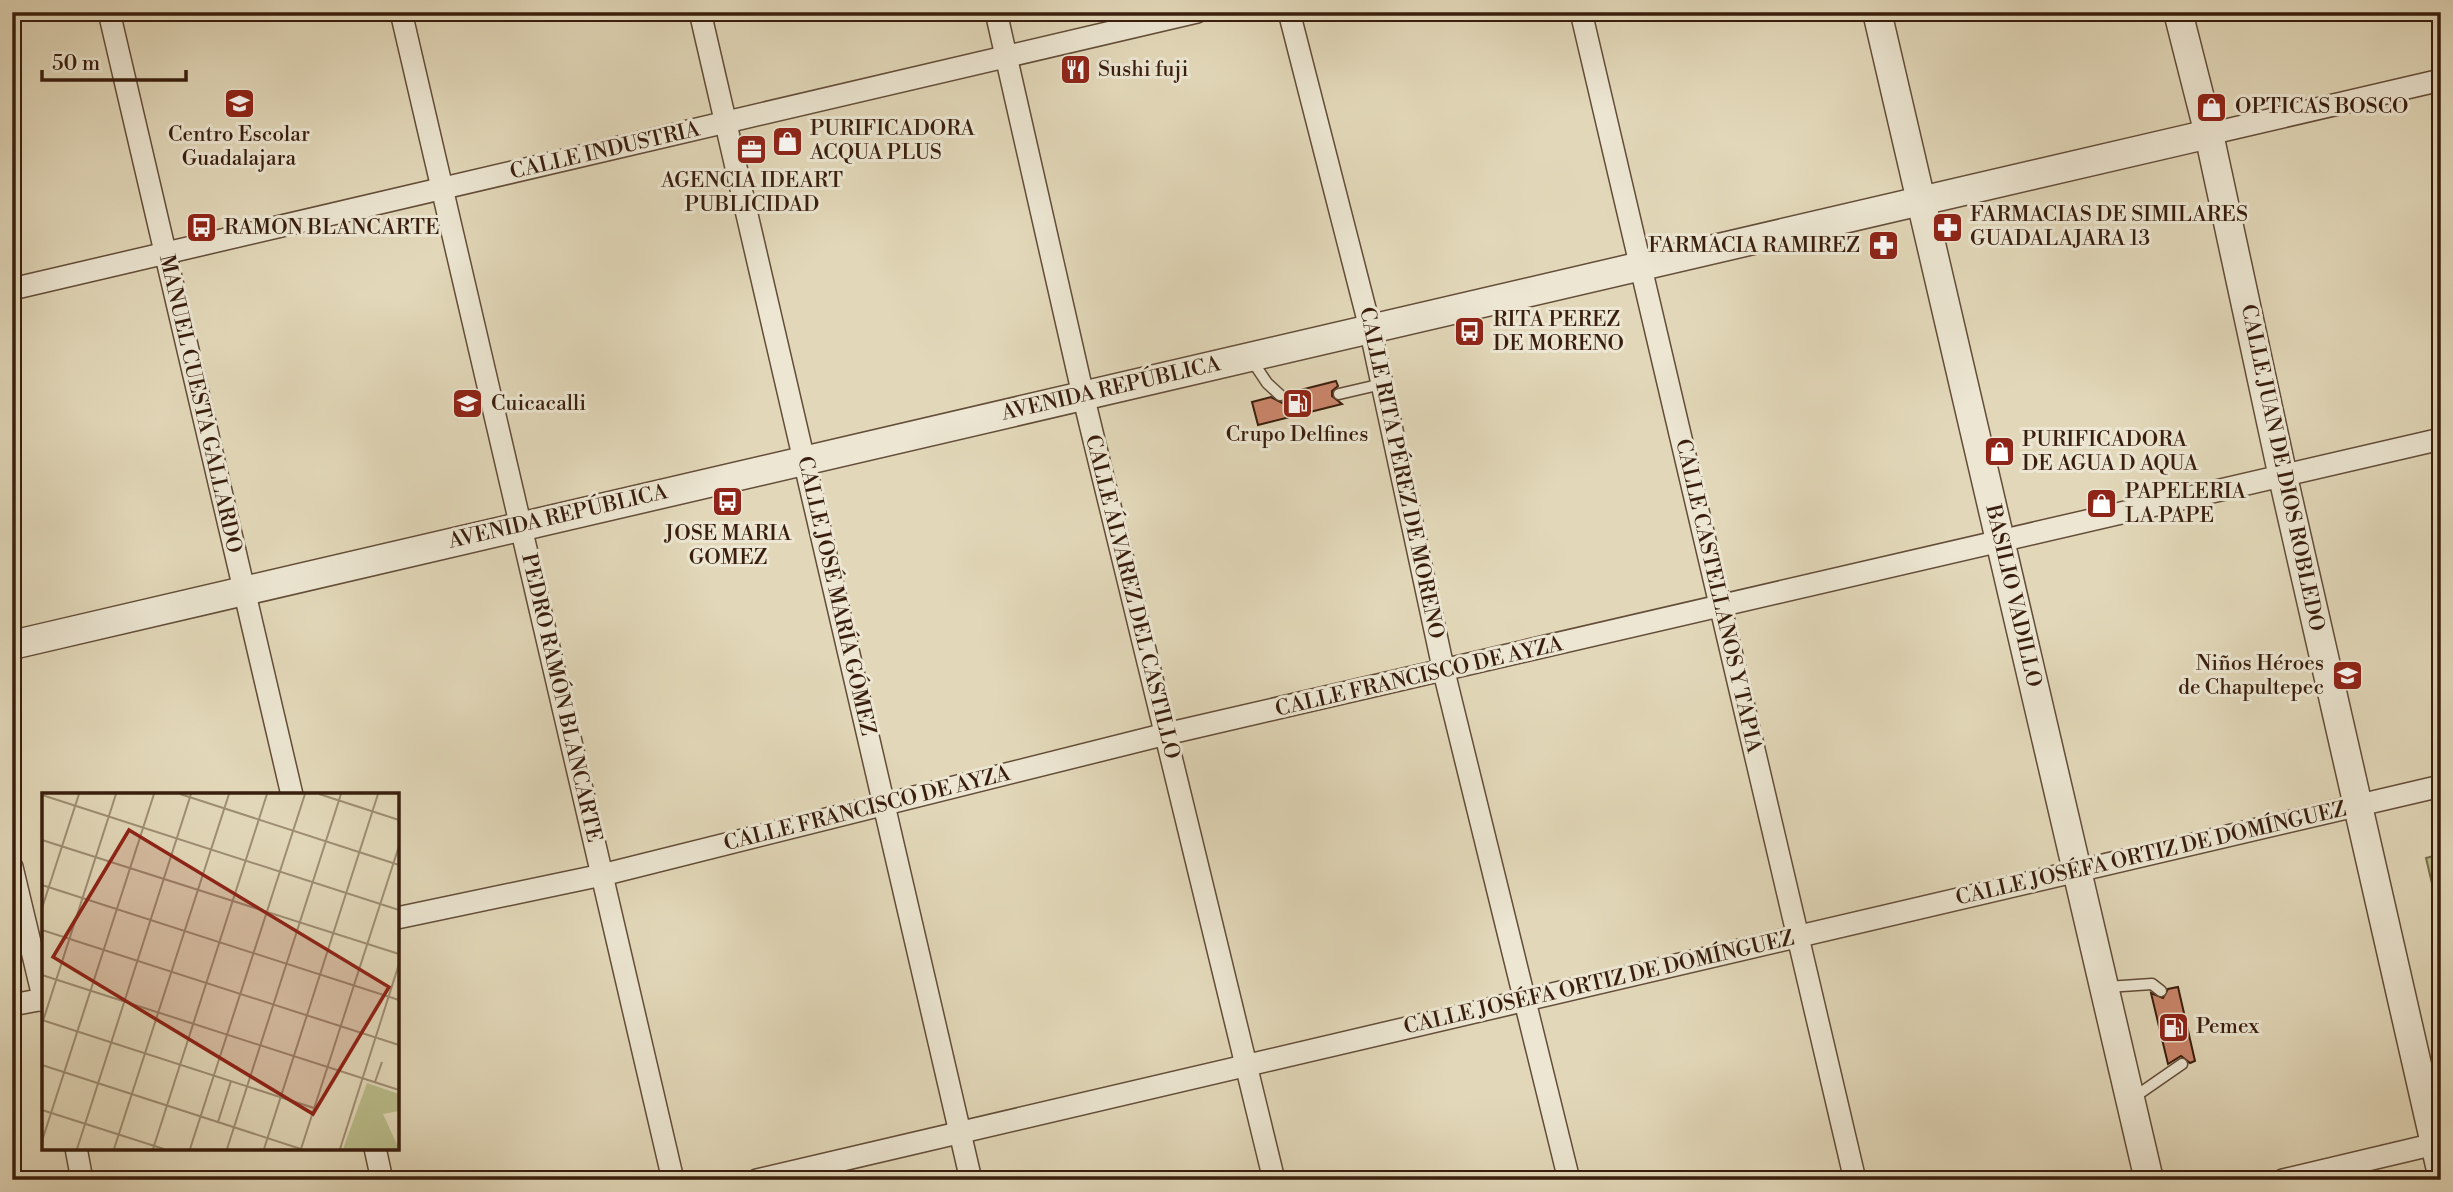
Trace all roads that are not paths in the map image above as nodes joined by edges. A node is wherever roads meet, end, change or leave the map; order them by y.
1 (109, 12) edge
2 (401, 12) edge
3 (700, 12) edge
4 (996, 12) edge
5 (1197, 12) edge
6 (1289, 12) edge
7 (1581, 12) edge
8 (1877, 12) edge
9 (2178, 12) edge
10 (1006, 57) junction
11 (2441, 80) edge
12 (726, 123) junction
13 (2209, 134) junction
14 (442, 189) junction
15 (1921, 200) junction
16 (165, 254) junction
17 (1641, 266) junction
18 (12, 289) edge
19 (1370, 328) junction
20 (1250, 356) junction
21 (1382, 384) junction
22 (1339, 394) dead end
23 (1083, 395) junction
24 (1280, 395) dead end
25 (2441, 439) edge
26 (804, 460) junction
27 (2283, 477) junction
28 (520, 526) junction
29 (2001, 542) junction
30 (244, 590) junction
31 (1721, 607) junction
32 (12, 645) edge
33 (1444, 671) junction
34 (1166, 734) junction
35 (2441, 786) edge
36 (292, 793) edge
37 (884, 804) junction
38 (2358, 806) junction
39 (12, 866) edge
40 (2078, 871) junction
41 (602, 875) junction
42 (399, 918) edge
43 (1798, 937) junction
44 (2105, 988) junction
45 (42, 991) edge
46 (2161, 991) dead end
47 (42, 999) edge
48 (1527, 1000) junction
49 (12, 1004) edge
50 (1247, 1065) junction
51 (2182, 1065) dead end
52 (2131, 1099) junction
53 (960, 1132) junction
54 (76, 1150) edge
55 (375, 1150) edge
56 (2438, 1157) edge
57 (82, 1180) edge
58 (382, 1180) edge
59 (673, 1180) edge
60 (757, 1180) edge
61 (971, 1180) edge
62 (1274, 1180) edge
63 (1569, 1180) edge
64 (1855, 1180) edge
65 (2150, 1180) edge
66 (2283, 1180) edge

1 - 16 street, MANUEL CUESTA GALLARDO
2 - 14 street, PEDRO RAMÓN BLANCARTE
3 - 12 street, CALLE JOSÉ MARÍA GÓMEZ
4 - 10 street, CALLE ÁLVAREZ DEL CASTILLO
5 - 10 street, CALLE INDUSTRIA
6 - 19 street, CALLE RITA PÉREZ DE MORENO
7 - 17 street, CALLE CASTELLANOS Y TAPIA
8 - 15 street, BASILIO VADILLO
9 - 13 street, CALLE JUAN DE DIOS ROBLEDO
10 - 12 street, CALLE INDUSTRIA
10 - 23 street, CALLE ÁLVAREZ DEL CASTILLO
11 - 13 street
12 - 14 street, CALLE INDUSTRIA
12 - 26 street, CALLE JOSÉ MARÍA GÓMEZ
13 - 15 street, AVENIDA REPÚBLICA
13 - 27 street, CALLE JUAN DE DIOS ROBLEDO
14 - 16 street, CALLE INDUSTRIA
14 - 28 street, PEDRO RAMÓN BLANCARTE
15 - 17 street, AVENIDA REPÚBLICA
15 - 29 street, BASILIO VADILLO
16 - 18 street, CALLE INDUSTRIA
16 - 30 street, MANUEL CUESTA GALLARDO
17 - 19 street, AVENIDA REPÚBLICA
17 - 31 street, CALLE CASTELLANOS Y TAPIA
19 - 20 street, AVENIDA REPÚBLICA
19 - 21 street, CALLE RITA PÉREZ DE MORENO
20 - 23 street, AVENIDA REPÚBLICA
20 - 24 lane
21 - 22 lane
21 - 33 street, CALLE RITA PÉREZ DE MORENO
23 - 26 street, AVENIDA REPÚBLICA
23 - 34 street, CALLE ÁLVAREZ DEL CASTILLO
25 - 27 street, CALLE FRANCISCO DE AYZA
26 - 28 street, AVENIDA REPÚBLICA
26 - 37 street, CALLE JOSÉ MARÍA GÓMEZ
27 - 29 street, CALLE FRANCISCO DE AYZA
27 - 38 street, CALLE JUAN DE DIOS ROBLEDO
28 - 30 street, AVENIDA REPÚBLICA
28 - 41 street, PEDRO RAMÓN BLANCARTE
29 - 31 street, CALLE FRANCISCO DE AYZA
29 - 40 street, BASILIO VADILLO
30 - 32 street, AVENIDA REPÚBLICA
30 - 36 street, MANUEL CUESTA GALLARDO
31 - 33 street, CALLE FRANCISCO DE AYZA
31 - 43 street, CALLE CASTELLANOS Y TAPIA
33 - 34 street, CALLE FRANCISCO DE AYZA
33 - 48 street, CALLE RITA PÉREZ DE MORENO
34 - 37 street, CALLE FRANCISCO DE AYZA
34 - 50 street, CALLE ÁLVAREZ DEL CASTILLO
35 - 38 street, CALLE JOSÉFA ORTIZ DE DOMÍNGUEZ
37 - 41 street, CALLE FRANCISCO DE AYZA
37 - 53 street, CALLE JOSÉ MARÍA GÓMEZ
38 - 40 street, CALLE JOSÉFA ORTIZ DE DOMÍNGUEZ
38 - 56 street, CALLE JUAN DE DIOS ROBLEDO
39 - 45 street
40 - 43 street, CALLE JOSÉFA ORTIZ DE DOMÍNGUEZ
40 - 44 street, BASILIO VADILLO
41 - 42 street, CALLE FRANCISCO DE AYZA
41 - 59 street, PEDRO RAMÓN BLANCARTE
43 - 48 street, CALLE JOSÉFA ORTIZ DE DOMÍNGUEZ
43 - 64 street, CALLE CASTELLANOS Y TAPIA
44 - 46 lane
44 - 52 street, BASILIO VADILLO
47 - 49 street
48 - 50 street, CALLE JOSÉFA ORTIZ DE DOMÍNGUEZ
48 - 63 street, CALLE RITA PÉREZ DE MORENO
50 - 53 street, CALLE JOSÉFA ORTIZ DE DOMÍNGUEZ
50 - 62 street, CALLE ÁLVAREZ DEL CASTILLO
51 - 52 lane
52 - 65 street, BASILIO VADILLO
53 - 60 street, CALLE JOSÉFA ORTIZ DE DOMÍNGUEZ
53 - 61 street, CALLE JOSÉ MARÍA GÓMEZ
54 - 57 street
55 - 58 street
56 - 66 street

